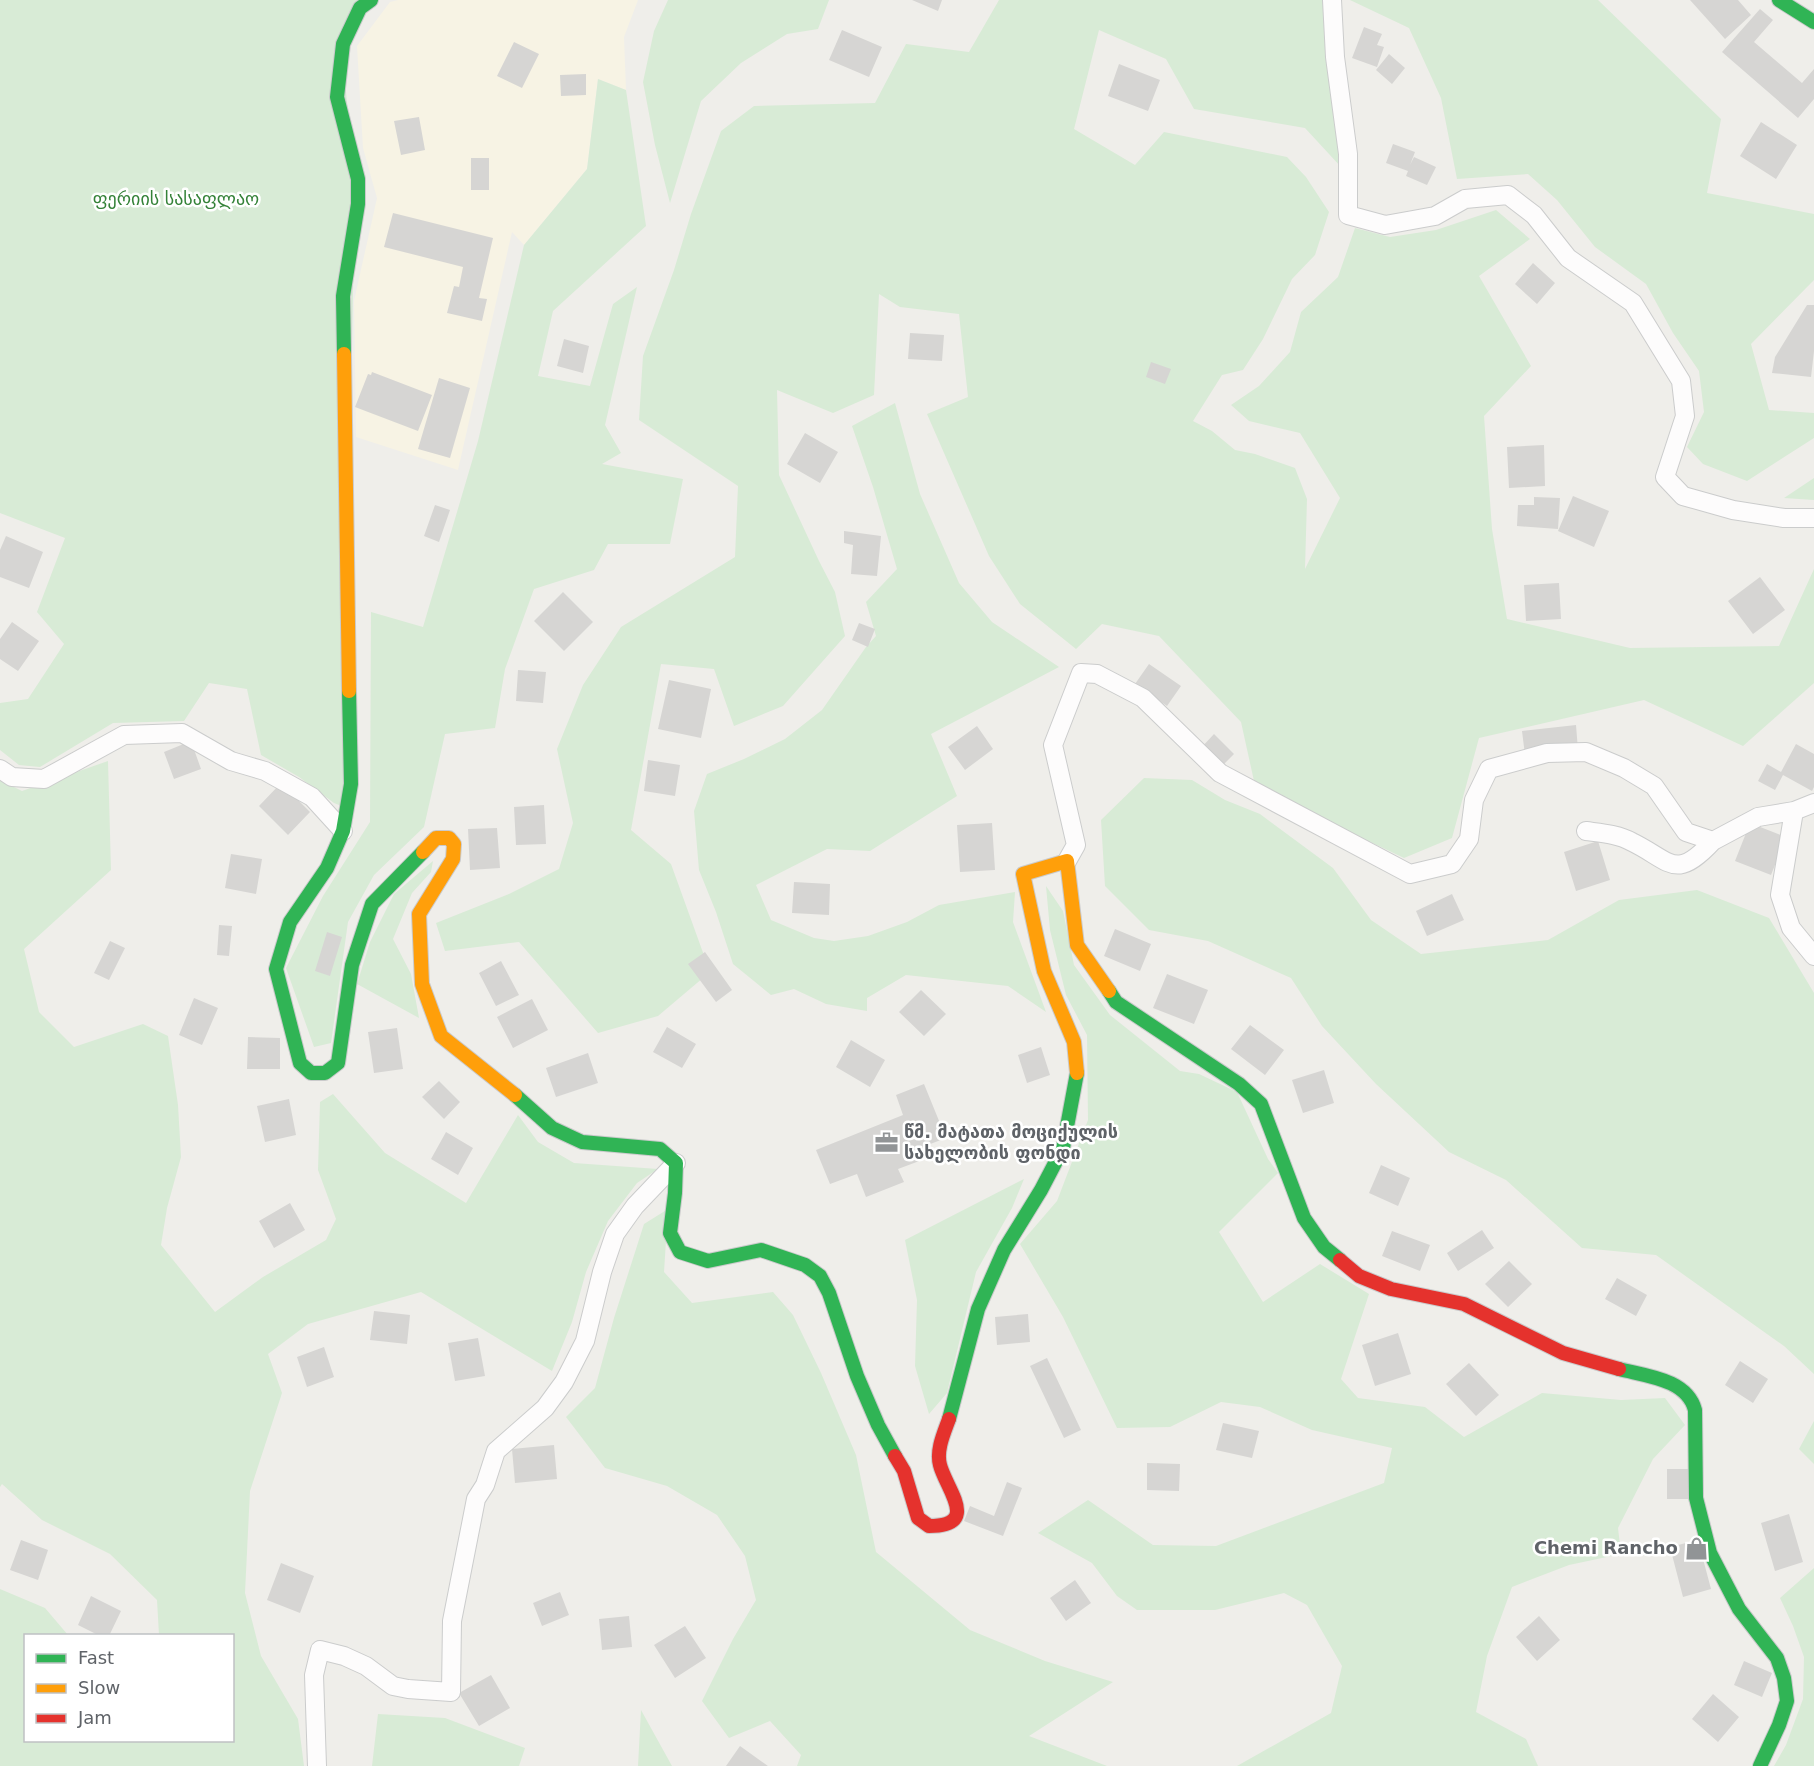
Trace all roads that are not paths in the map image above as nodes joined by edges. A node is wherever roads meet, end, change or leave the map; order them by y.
1 (371, 0) edge
2 (1332, 0) edge
3 (1779, 0) edge
4 (1814, 22) edge
5 (1814, 518) edge
6 (0, 769) edge
7 (1814, 803) edge
8 (1794, 811) junction
9 (343, 831) junction
10 (1586, 831) dead end
11 (1713, 841) junction
12 (1067, 861) junction
13 (1814, 956) edge
14 (676, 1163) junction
15 (318, 1766) edge
16 (1760, 1766) edge

1 - 9 street
2 - 5 street
3 - 4 street
6 - 9 street
7 - 8 street
8 - 11 street
8 - 13 street
9 - 14 street
10 - 11 street
11 - 12 street
12 - 14 street
12 - 16 street
14 - 15 street

